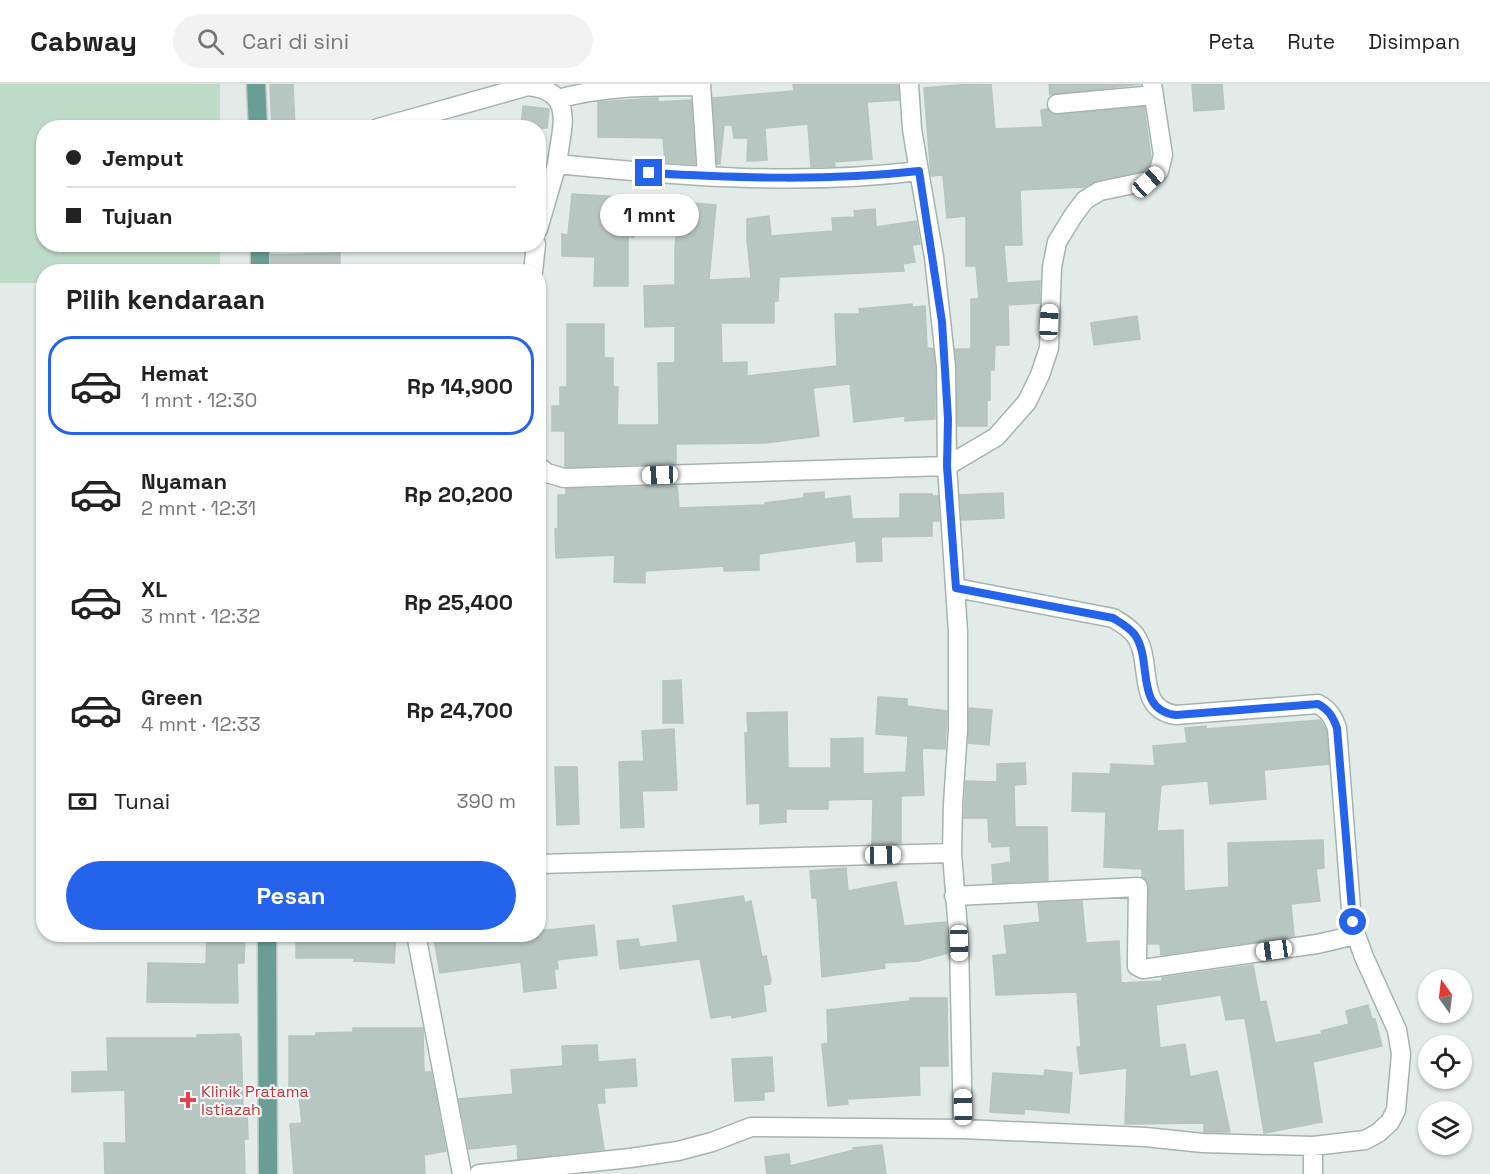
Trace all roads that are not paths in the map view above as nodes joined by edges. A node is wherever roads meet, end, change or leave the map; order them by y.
1 (256, 84) edge
2 (909, 84) edge
3 (701, 85) edge
4 (1153, 89) edge
5 (558, 99) junction
6 (1058, 104) dead end
7 (258, 120) edge
8 (407, 120) edge
9 (557, 164) junction
10 (919, 171) junction
11 (707, 176) junction
12 (546, 202) edge
13 (947, 466) junction
14 (546, 472) edge
15 (956, 588) junction
16 (952, 853) junction
17 (546, 864) edge
18 (954, 896) junction
19 (1356, 935) junction
20 (267, 942) edge
21 (418, 942) edge
22 (963, 1129) junction
23 (1313, 1146) junction
24 (268, 1174) edge
25 (462, 1174) edge
26 (479, 1174) edge
27 (1313, 1174) edge

1 - 7 main road
2 - 10 street
3 - 5 street
3 - 11 street
4 - 6 street
4 - 13 street
5 - 8 street
5 - 9 street
9 - 11 street
9 - 12 street
10 - 11 street
10 - 13 street
13 - 14 street
13 - 15 street
15 - 16 street
15 - 19 street
16 - 17 street
16 - 18 street
18 - 19 street
18 - 22 street
19 - 23 street
20 - 24 main road
21 - 25 street
22 - 23 street
22 - 26 street
23 - 27 street

